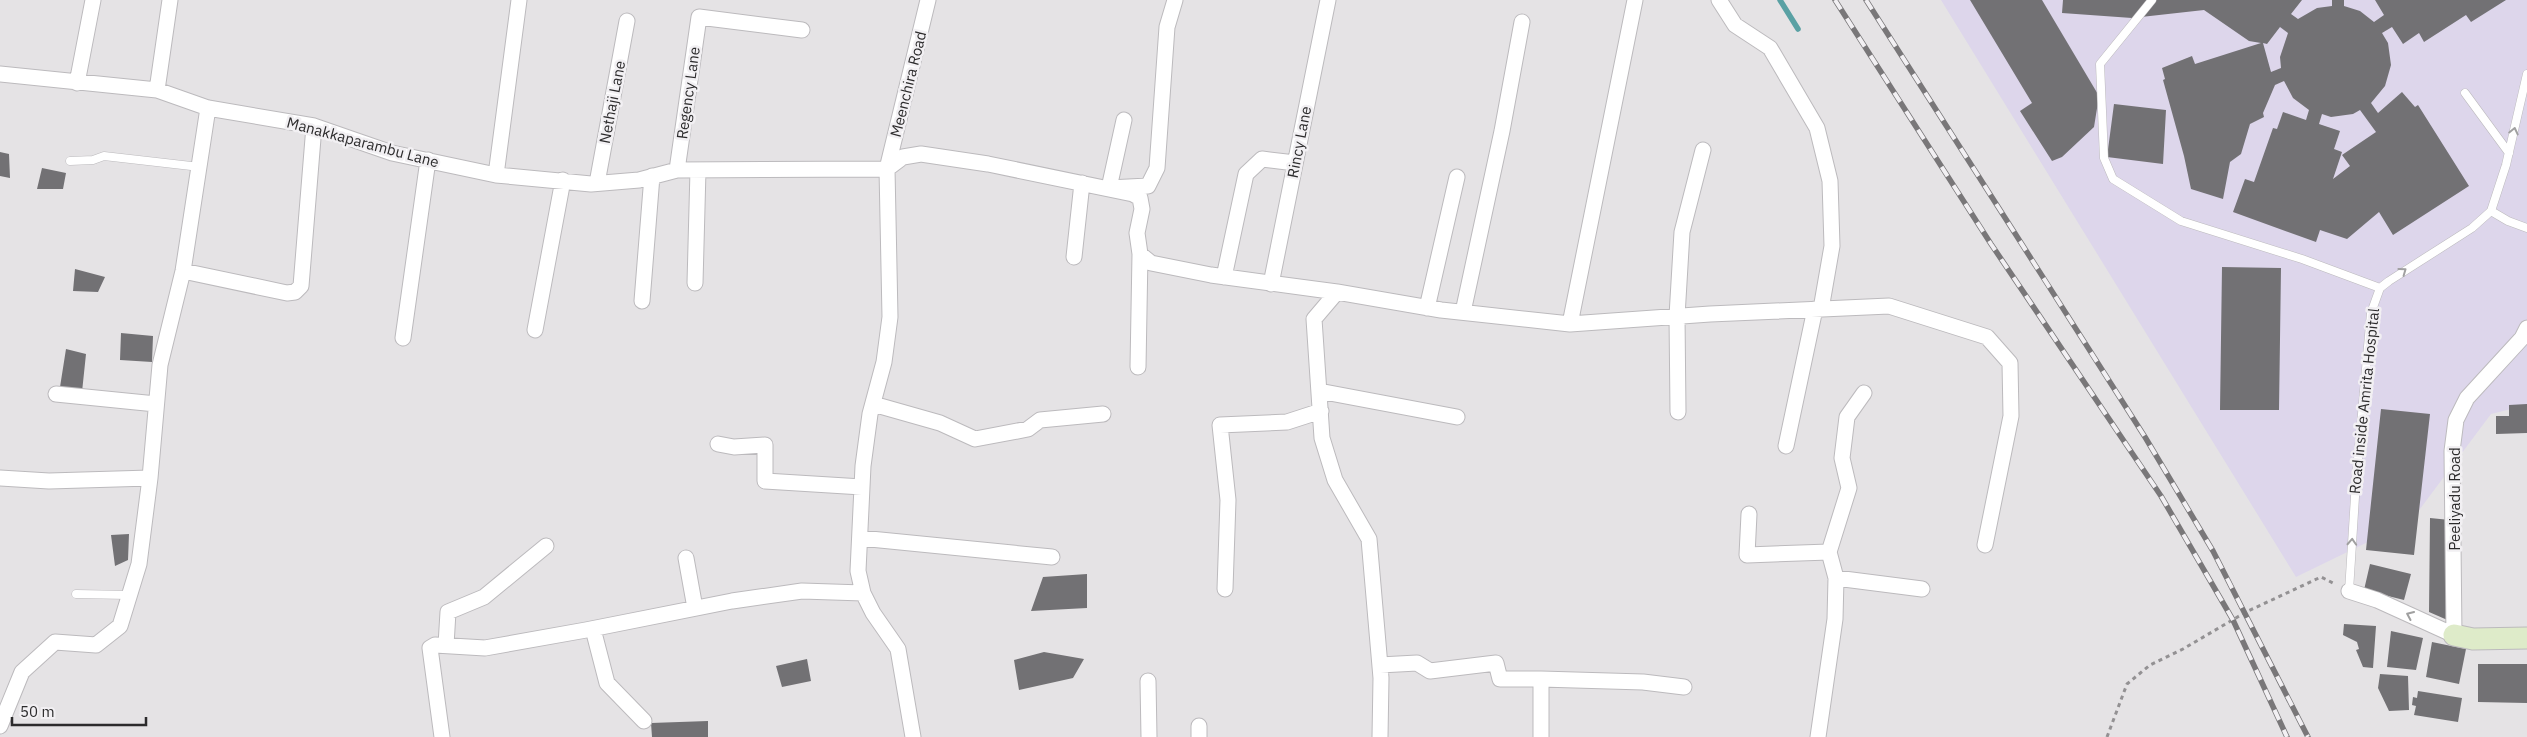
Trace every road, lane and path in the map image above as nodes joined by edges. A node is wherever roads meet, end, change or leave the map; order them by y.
1 (93, 0) edge
2 (170, 0) edge
3 (519, 0) edge
4 (928, 0) edge
5 (1175, 0) edge
6 (1328, 0) edge
7 (1634, 0) edge
8 (1719, 0) edge
9 (2152, 0) edge
10 (628, 21) dead end
11 (1522, 22) dead end
12 (802, 30) dead end
13 (0, 74) edge
14 (2527, 74) edge
15 (77, 83) junction
16 (2526, 85) edge
17 (157, 90) junction
18 (2465, 93) dead end
19 (208, 108) junction
20 (1124, 120) dead end
21 (314, 126) junction
22 (1703, 150) dead end
23 (2509, 153) junction
24 (428, 160) junction
25 (70, 161) dead end
26 (1295, 163) junction
27 (200, 166) junction
28 (887, 169) junction
29 (677, 170) junction
30 (698, 170) junction
31 (496, 175) junction
32 (652, 176) junction
33 (1457, 177) dead end
34 (563, 180) junction
35 (597, 183) junction
36 (1082, 183) junction
37 (1109, 188) junction
38 (2491, 211) junction
39 (2527, 228) edge
40 (1140, 254) junction
41 (1074, 257) dead end
42 (182, 271) junction
43 (1224, 277) junction
44 (695, 283) dead end
45 (1271, 284) junction
46 (2380, 288) junction
47 (1337, 292) junction
48 (642, 301) dead end
49 (1427, 308) junction
50 (1818, 309) junction
51 (1463, 312) junction
52 (1677, 316) junction
53 (1570, 324) junction
54 (2527, 328) edge
55 (535, 330) dead end
56 (403, 338) dead end
57 (1138, 367) dead end
58 (1319, 391) junction
59 (1864, 393) dead end
60 (56, 394) dead end
61 (156, 404) junction
62 (873, 404) junction
63 (1321, 412) junction
64 (1678, 412) dead end
65 (1103, 414) dead end
66 (1457, 417) dead end
67 (718, 444) dead end
68 (1786, 446) dead end
69 (0, 478) edge
70 (150, 478) junction
71 (862, 487) junction
72 (1749, 514) dead end
73 (860, 538) junction
74 (1985, 545) dead end
75 (546, 546) dead end
76 (1829, 552) junction
77 (1052, 557) dead end
78 (686, 558) dead end
79 (1836, 578) junction
80 (1922, 589) dead end
81 (1225, 590) dead end
82 (2349, 591) junction
83 (863, 593) junction
84 (76, 594) dead end
85 (129, 596) junction
86 (695, 608) junction
87 (593, 629) junction
88 (2454, 635) junction
89 (2527, 638) edge
90 (446, 645) junction
91 (1380, 665) junction
92 (1541, 679) junction
93 (1148, 682) dead end
94 (1684, 687) dead end
95 (644, 721) dead end
96 (0, 726) edge
97 (442, 737) edge
98 (913, 737) edge
99 (1150, 737) edge
100 (1380, 737) edge
101 (1541, 737) edge
102 (1818, 737) edge
103 (2107, 737) edge

1 - 15 street
2 - 17 street
3 - 31 street
4 - 28 street, Meenchira Road
5 - 37 street
6 - 26 street, Rincy Lane
7 - 53 street
8 - 50 street
9 - 46 lane
10 - 35 street, Nethaji Lane
11 - 51 street
12 - 29 street, Regency Lane
13 - 15 street, Manakkaparambu Lane
14 - 16 lane
15 - 17 street, Manakkaparambu Lane
23 -> 16 lane
17 - 19 street, Manakkaparambu Lane
18 - 23 lane
19 - 21 street, Manakkaparambu Lane
19 - 27 street
20 - 37 street
21 - 24 street, Manakkaparambu Lane
21 - 42 street
22 - 52 street
23 - 38 lane
24 - 31 street, Manakkaparambu Lane
24 - 56 street
25 - 27 lane
26 - 43 street
26 - 45 street, Rincy Lane
27 - 42 street
28 - 30 street, Manakkaparambu Lane
28 - 36 street
28 - 62 street, Meenchira Road
29 - 30 street, Manakkaparambu Lane
29 - 32 street, Manakkaparambu Lane
30 - 44 street
31 - 34 street, Manakkaparambu Lane
32 - 35 street, Manakkaparambu Lane
32 - 48 street
33 - 49 street
34 - 35 street, Manakkaparambu Lane
34 - 55 street
36 - 37 street
36 - 41 street
37 - 40 street
38 - 39 lane
46 -> 38 lane, Road inside Amrita Hospital
40 - 43 street
40 - 57 street
42 - 61 street
43 - 45 street
45 - 47 street
82 -> 46 lane, Road inside Amrita Hospital
47 - 49 street
47 - 58 street
49 - 51 street
50 - 52 street
50 - 68 street
50 - 74 street
51 - 53 street
52 - 53 street
52 - 64 street
54 - 88 street, Peeliyadu Road
58 - 63 street
58 - 66 street
59 - 76 street
60 - 61 street
61 - 70 street
62 - 65 street
62 - 71 street, Meenchira Road
63 - 81 street
63 - 91 street
67 - 71 street
69 - 70 street
70 - 85 street
71 - 73 street, Meenchira Road
72 - 76 street
73 - 77 street
73 - 83 street, Meenchira Road
75 - 90 street
76 - 79 street
78 - 86 street
79 - 80 street
79 - 102 street
88 -> 82 street
82 - 103 path
83 - 86 street
83 - 98 street
84 - 85 lane
85 - 96 street
86 - 87 street
87 - 90 street
87 - 95 street
88 - 89 street
90 - 97 street
91 - 92 street
91 - 100 street
92 - 94 street
92 - 101 street
93 - 99 street

